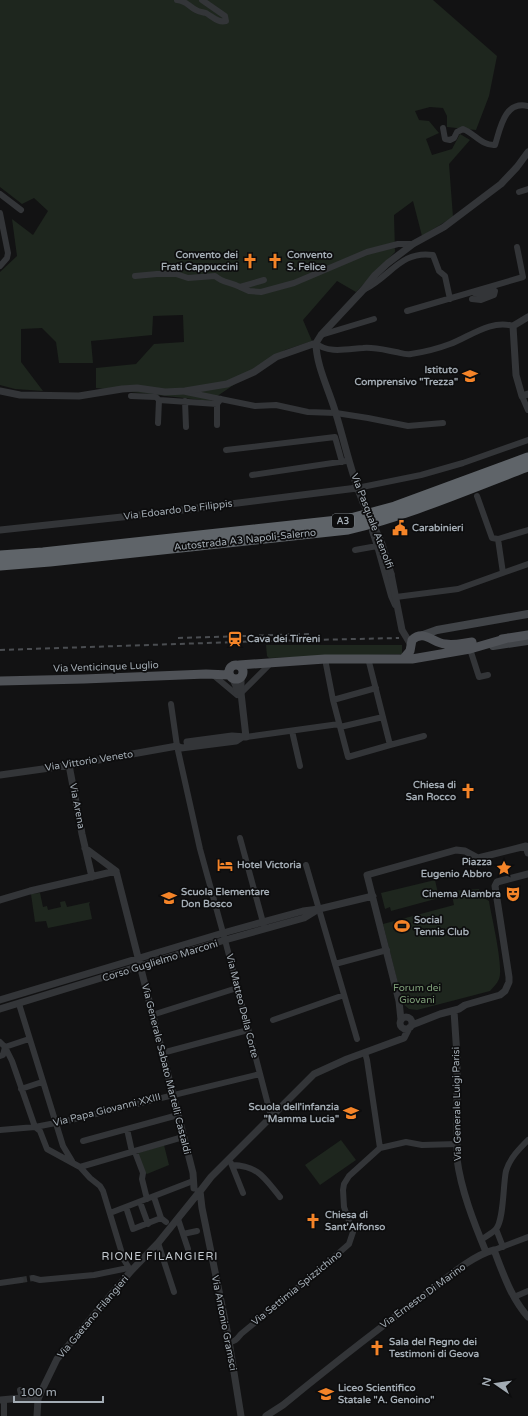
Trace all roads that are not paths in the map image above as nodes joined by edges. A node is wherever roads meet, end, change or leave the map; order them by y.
1 (177, 0) edge
2 (202, 0) edge
3 (528, 106) edge
4 (443, 128) dead end
5 (528, 152) edge
6 (528, 189) edge
7 (519, 192) dead end
8 (0, 194) edge
9 (21, 210) dead end
10 (0, 213) edge
11 (413, 244) junction
12 (517, 247) dead end
13 (0, 266) edge
14 (135, 276) dead end
15 (264, 280) dead end
16 (240, 287) junction
17 (364, 289) junction
18 (450, 299) junction
19 (407, 311) dead end
20 (528, 316) edge
21 (374, 320) dead end
22 (513, 326) junction
23 (321, 335) junction
24 (316, 343) junction
25 (0, 391) edge
26 (185, 391) junction
27 (525, 395) edge
28 (131, 396) dead end
29 (159, 400) junction
30 (185, 401) junction
31 (219, 401) junction
32 (528, 410) edge
33 (336, 413) junction
34 (443, 423) dead end
35 (158, 424) dead end
36 (217, 425) dead end
37 (186, 427) dead end
38 (528, 440) edge
39 (226, 450) dead end
40 (528, 458) edge
41 (346, 461) junction
42 (528, 466) edge
43 (252, 475) dead end
44 (357, 488) junction
45 (477, 496) dead end
46 (0, 530) edge
47 (528, 530) edge
48 (372, 531) dead end
49 (498, 539) junction
50 (376, 546) junction
51 (355, 550) dead end
52 (0, 556) edge
53 (0, 564) edge
54 (528, 564) edge
55 (503, 573) junction
56 (396, 597) junction
57 (398, 610) junction
58 (528, 614) edge
59 (402, 630) junction
60 (420, 634) junction
61 (528, 635) edge
62 (508, 638) junction
63 (528, 641) edge
64 (411, 647) junction
65 (470, 648) junction
66 (424, 656) junction
67 (368, 658) junction
68 (404, 658) junction
69 (325, 659) junction
70 (268, 663) junction
71 (236, 673) junction
72 (212, 674) junction
73 (488, 675) dead end
74 (0, 681) edge
75 (376, 688) junction
76 (239, 694) junction
77 (333, 700) junction
78 (171, 704) dead end
79 (383, 717) junction
80 (340, 726) junction
81 (292, 731) junction
82 (424, 736) dead end
83 (244, 737) junction
84 (390, 745) junction
85 (177, 746) junction
86 (69, 765) junction
87 (300, 766) dead end
88 (0, 775) edge
89 (240, 838) dead end
90 (85, 848) junction
91 (528, 853) edge
92 (101, 861) junction
93 (306, 865) dead end
94 (116, 871) junction
95 (528, 874) edge
96 (95, 876) junction
97 (528, 878) edge
98 (373, 896) junction
99 (0, 900) edge
100 (319, 909) junction
101 (264, 926) junction
102 (224, 937) junction
103 (387, 950) junction
104 (138, 959) junction
105 (335, 964) junction
106 (140, 967) junction
107 (89, 974) junction
108 (91, 982) junction
109 (52, 984) junction
110 (237, 988) junction
111 (55, 993) junction
112 (344, 995) junction
113 (0, 1000) edge
114 (399, 1001) junction
115 (19, 1004) junction
116 (0, 1010) edge
117 (456, 1010) junction
118 (152, 1015) junction
119 (273, 1020) dead end
120 (401, 1020) junction
121 (410, 1022) junction
122 (248, 1030) junction
123 (29, 1039) junction
124 (357, 1039) dead end
125 (0, 1042) edge
126 (5, 1047) junction
127 (162, 1053) junction
128 (365, 1053) junction
129 (0, 1056) edge
130 (260, 1074) junction
131 (42, 1082) junction
132 (21, 1089) junction
133 (172, 1094) junction
134 (178, 1115) junction
135 (271, 1116) junction
136 (55, 1123) junction
137 (35, 1127) junction
138 (127, 1129) junction
139 (0, 1130) edge
140 (184, 1137) junction
141 (528, 1140) edge
142 (83, 1142) dead end
143 (457, 1144) junction
144 (380, 1148) junction
145 (134, 1152) junction
146 (72, 1162) junction
147 (231, 1163) junction
148 (80, 1167) junction
149 (197, 1187) junction
150 (243, 1193) dead end
151 (280, 1197) dead end
152 (150, 1198) junction
153 (195, 1199) junction
154 (140, 1202) junction
155 (126, 1207) junction
156 (202, 1208) junction
157 (110, 1213) junction
158 (178, 1219) junction
159 (148, 1224) junction
160 (496, 1229) junction
161 (197, 1231) dead end
162 (183, 1234) junction
163 (528, 1237) edge
164 (481, 1240) junction
165 (158, 1243) junction
166 (503, 1247) junction
167 (188, 1249) dead end
168 (494, 1250) junction
169 (486, 1252) junction
170 (130, 1269) junction
171 (33, 1278) tunnel mouth
172 (22, 1280) tunnel mouth
173 (0, 1284) edge
174 (528, 1291) edge
175 (174, 1292) dead end
176 (514, 1297) junction
177 (528, 1317) edge
178 (228, 1338) junction
179 (20, 1390) dead end
180 (22, 1398) junction
181 (38, 1399) junction
182 (2, 1400) edge
183 (38, 1415) edge
184 (241, 1415) edge
185 (4, 1416) edge
186 (266, 1416) edge

1 - 2 street
3 - 4 street
5 - 11 street
6 - 7 street
8 - 9 street
10 - 13 street
11 - 16 street
11 - 17 street
12 - 18 street
14 - 16 street
15 - 16 street
17 - 18 street
17 - 23 street
18 - 19 street
20 - 22 street
21 - 23 street
22 - 24 street
22 - 27 street
23 - 24 street
24 - 26 street
24 - 33 street, Via Pasquale Atenolfi
25 - 26 street
26 - 31 street
27 - 32 street
28 - 29 street
29 - 30 street
29 - 35 street
30 - 31 street
30 - 37 street
31 - 33 street
31 - 36 street
33 - 34 street
33 - 41 street, Via Pasquale Atenolfi
38 - 44 street
39 - 41 street
40 - 52 highway, Autostrada A3 Napoli-Salerno / A3
41 - 43 street
41 - 44 street, Via Pasquale Atenolfi
42 - 53 highway, Autostrada A3 Napoli-Salerno / A3
44 - 46 street, Via Edoardo De Filippis
44 - 56 street, Via Pasquale Atenolfi, bridge
45 - 49 street
47 - 49 street
48 - 50 street
49 - 55 street
50 - 51 street
50 - 57 street
54 - 55 street
55 - 56 street
56 - 57 street, Via Pasquale Atenolfi
57 - 59 street, Via Pasquale Atenolfi
58 - 60 main road
59 - 60 street
59 - 64 street, Via Pasquale Atenolfi
60 - 62 main road
60 - 64 main road
61 - 62 main road
62 - 65 main road
63 - 65 main road
64 - 66 main road
64 - 68 main road
65 - 66 main road
65 - 73 street
66 - 68 main road
67 - 68 main road
67 - 69 main road
67 - 75 street
69 - 70 main road
69 - 77 street
70 - 71 main road, Via Venticinque Luglio
70 - 76 street
71 - 72 main road, Via Venticinque Luglio
71 - 76 street
72 - 74 main road, Via Venticinque Luglio
72 - 76 street
75 - 77 street
75 - 79 street
76 - 83 street
77 - 80 street
78 - 85 street, Via Matteo Della Corte
79 - 80 street
79 - 84 street
80 - 81 street
80 - 84 street
81 - 83 street
81 - 87 street
82 - 84 street
83 - 85 street, Via Vittorio Veneto
85 - 86 street, Via Vittorio Veneto
85 - 102 street, Via Matteo Della Corte
86 - 88 street, Via Vittorio Veneto
86 - 90 street, Via Arena
89 - 101 street
90 - 92 street
90 - 96 street, Via Arena
91 - 98 street
92 - 94 street
92 - 96 street
93 - 100 street
94 - 96 street
94 - 104 street, Via Generale Sabato Martelli Castaldi
95 - 117 street
96 - 99 street
97 - 117 street
98 - 100 street, Corso Guglielmo Marconi
98 - 103 street
100 - 101 street, Corso Guglielmo Marconi
100 - 105 street
101 - 102 street, Corso Guglielmo Marconi
102 - 104 street, Corso Guglielmo Marconi
102 - 106 street, Corso Guglielmo Marconi
102 - 110 street, Via Matteo Della Corte
103 - 105 street
103 - 114 street
104 - 106 street, Via Generale Sabato Martelli Castaldi
104 - 107 street, Corso Guglielmo Marconi
105 - 112 street
106 - 108 street, Corso Guglielmo Marconi
106 - 118 street, Via Generale Sabato Martelli Castaldi
107 - 108 street
107 - 109 street, Corso Guglielmo Marconi
108 - 111 street, Corso Guglielmo Marconi
109 - 111 street
109 - 113 street, Corso Guglielmo Marconi
110 - 118 street
110 - 122 street, Via Matteo Della Corte
111 - 115 street, Corso Guglielmo Marconi
112 - 119 street
112 - 124 street
114 - 120 street
114 - 121 street
115 - 116 street, Corso Guglielmo Marconi
115 - 123 street
117 - 121 street
117 - 143 street, Via Generale Luigi Parisi
118 - 127 street, Via Generale Sabato Martelli Castaldi
120 - 121 street
120 - 121 street
121 - 128 street, Via Gaetano Filangieri
122 - 127 street
122 - 130 street, Via Matteo Della Corte
123 - 126 street
123 - 131 street
125 - 126 street
126 - 129 street
126 - 132 street
127 - 133 street, Via Generale Sabato Martelli Castaldi
128 - 135 street, Via Gaetano Filangieri
128 - 144 street
130 - 133 street, Via Papa Giovanni XXIII
130 - 135 street, Via Matteo Della Corte
131 - 132 street
131 - 136 street
132 - 137 street
133 - 134 street, Via Generale Sabato Martelli Castaldi
133 - 136 street, Via Papa Giovanni XXIII
134 - 138 street
134 - 140 street, Via Generale Sabato Martelli Castaldi
135 - 147 street, Via Gaetano Filangieri
136 - 137 street, Via Papa Giovanni XXIII
136 - 146 street
137 - 139 street, Via Papa Giovanni XXIII
137 - 146 street
138 - 142 street
138 - 145 street
140 - 145 street
140 - 149 street, Via Generale Sabato Martelli Castaldi
141 - 160 street
143 - 144 street
143 - 164 street, Via Generale Luigi Parisi
144 - 178 street, Via Settimia Spizzichino
145 - 148 street
145 - 152 street
146 - 148 street
147 - 149 street, Via Gaetano Filangieri
147 - 150 street
147 - 151 street
148 - 157 street
149 - 152 street
149 - 153 street, Via Gaetano Filangieri
149 - 156 street, Via Antonio Gramsci
152 - 154 street
152 - 159 street
153 - 156 street, Via Antonio Gramsci
153 - 158 street, Via Gaetano Filangieri
154 - 155 street
154 - 159 street
155 - 157 street
155 - 159 street
156 - 178 street, Via Antonio Gramsci
157 - 170 street
158 - 162 street
158 - 165 street, Via Gaetano Filangieri
160 - 164 street
160 - 166 street
161 - 162 street
162 - 167 street
163 - 166 street
164 - 169 street, Via Generale Luigi Parisi
165 - 170 street, Via Gaetano Filangieri
165 - 175 street
166 - 168 street
168 - 169 street
168 - 176 street
169 - 186 street, Via Ernesto Di Marino
170 - 171 street
170 - 181 street, Via Gaetano Filangieri
172 - 173 street
174 - 176 street
176 - 177 street
178 - 184 street, Via Antonio Gramsci
179 - 180 street
180 - 181 street
180 - 182 street
181 - 183 street, Via Gaetano Filangieri
182 - 185 street

